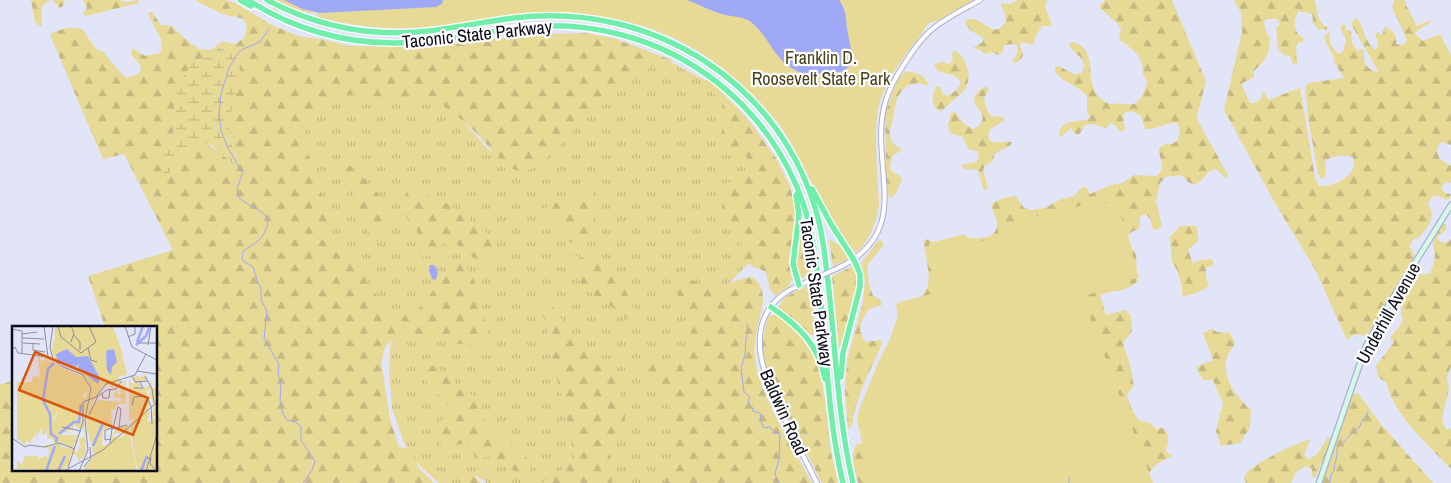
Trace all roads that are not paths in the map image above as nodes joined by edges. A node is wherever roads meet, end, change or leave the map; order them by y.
1 (240, 0) edge
2 (248, 0) edge
3 (267, 0) edge
4 (980, 0) edge
5 (288, 21) junction
6 (786, 144) junction
7 (787, 166) junction
8 (1451, 205) edge
9 (854, 260) junction
10 (799, 286) junction
11 (771, 307) junction
12 (842, 410) junction
13 (832, 413) junction
14 (817, 483) edge
15 (842, 483) edge
16 (853, 483) edge
17 (1319, 483) edge

1 - 5 highway
2 - 5 highway, Taconic State Parkway
3 - 6 highway, Taconic State Parkway
4 - 9 street, Baldwin Road
5 - 7 highway, Taconic State Parkway
6 - 9 highway
6 - 12 highway, Taconic State Parkway
7 - 10 highway
7 - 13 highway, Taconic State Parkway
8 - 17 main road, Underhill Avenue
9 - 10 street, Baldwin Road, bridge
9 - 12 highway
10 - 11 street, Baldwin Road
11 - 13 highway
11 - 14 street, Baldwin Road
12 - 16 highway, Taconic State Parkway
13 - 15 highway, Taconic State Parkway

